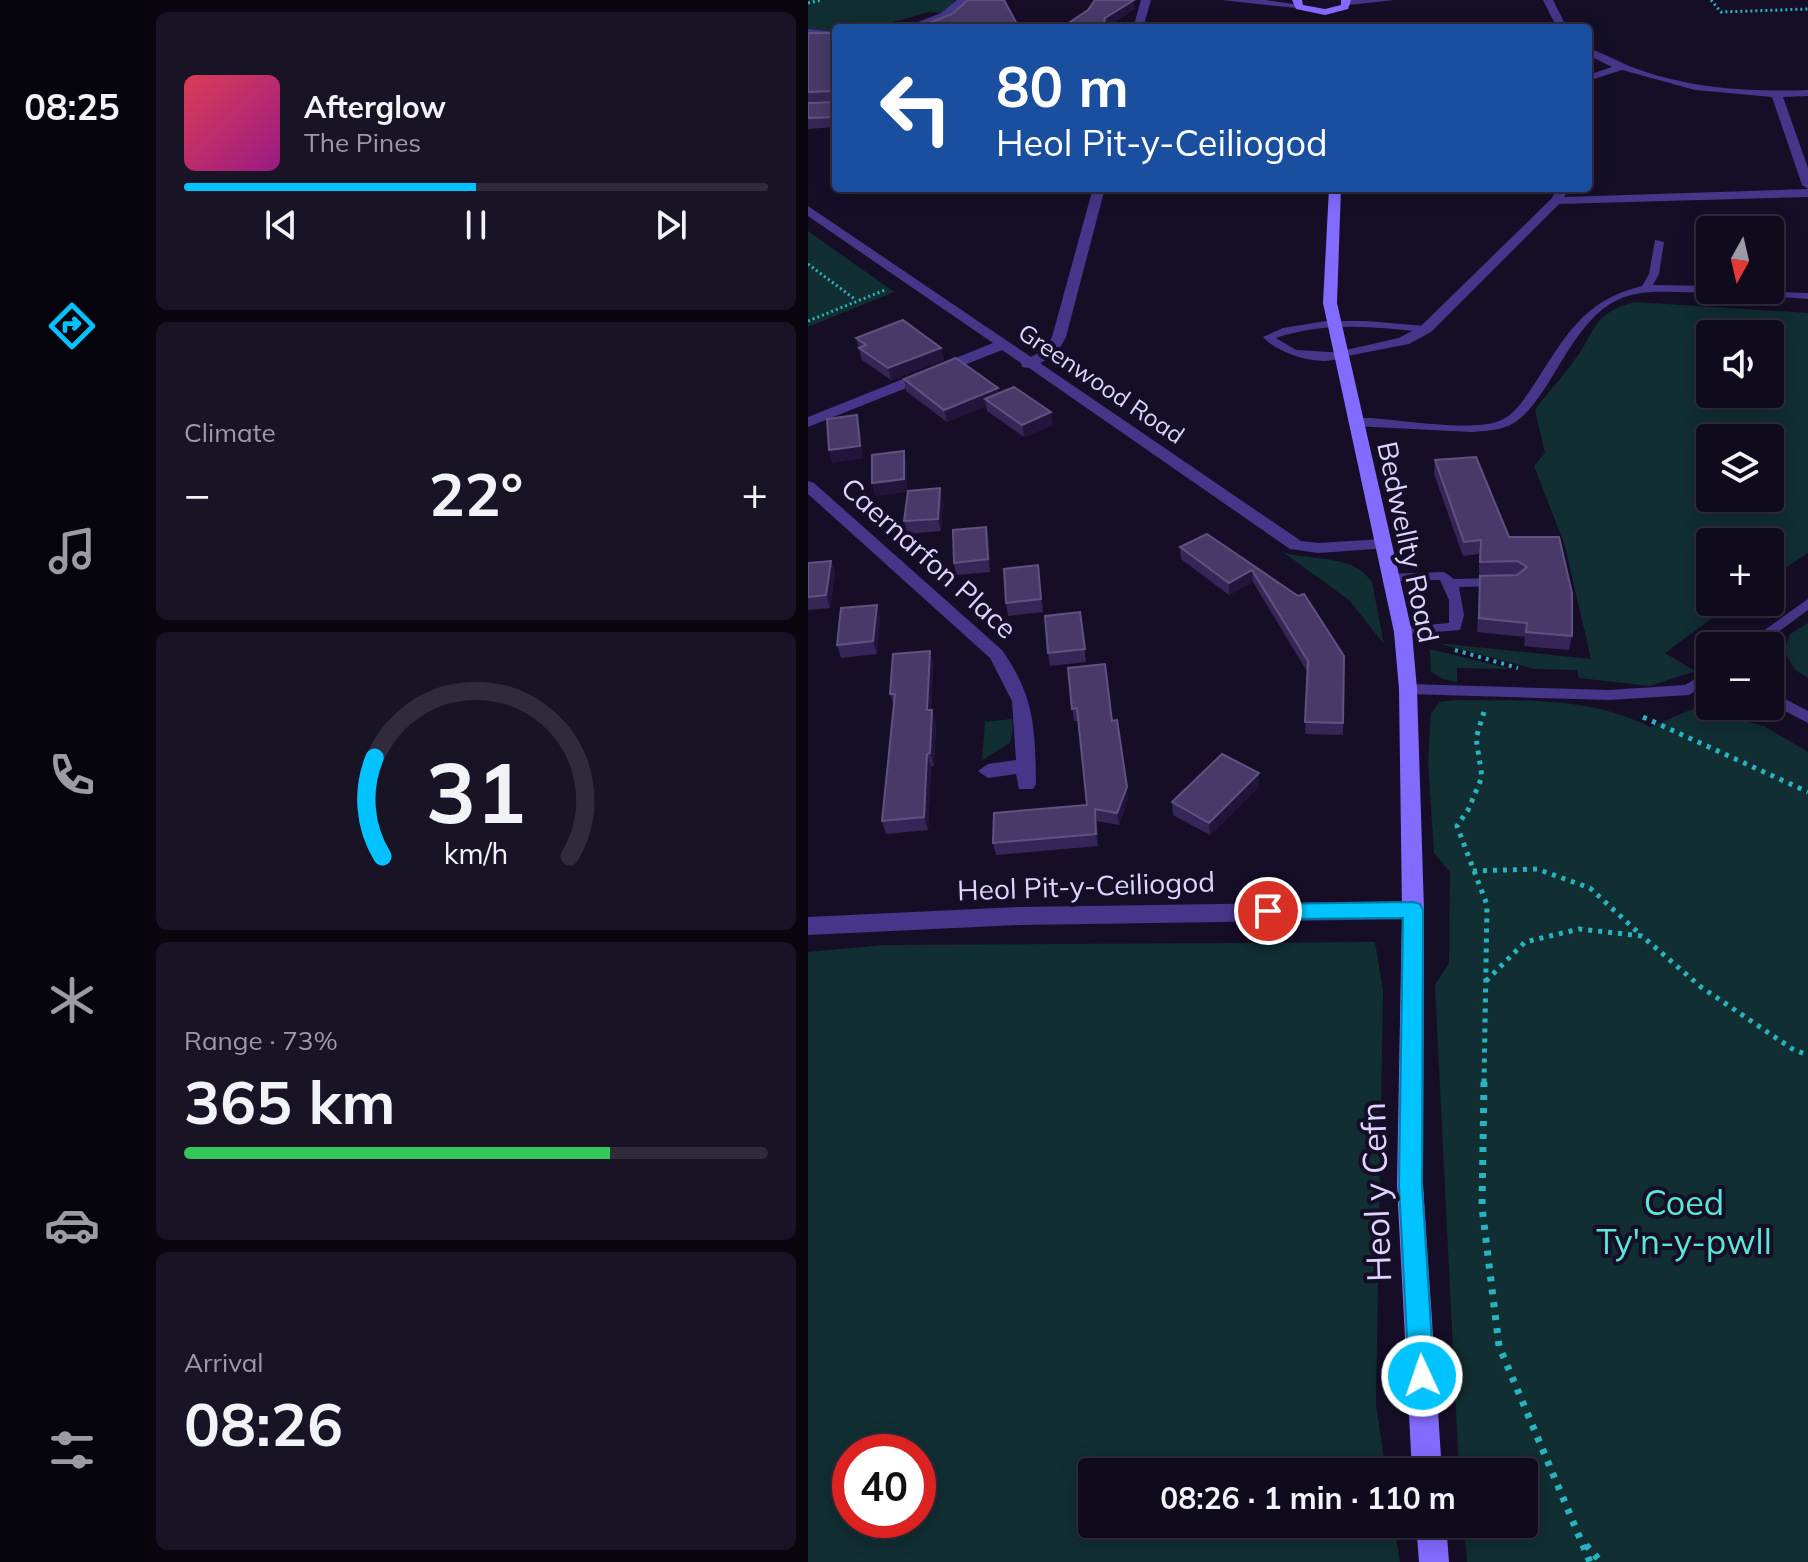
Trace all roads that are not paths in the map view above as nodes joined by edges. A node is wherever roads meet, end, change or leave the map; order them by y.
1 (962, 0) edge
2 (1146, 0) edge
3 (1227, 0) edge
4 (1389, 0) edge
5 (1548, 0) edge
6 (1347, 1) edge
7 (1297, 3) edge
8 (921, 24) edge
9 (1139, 24) edge
10 (1560, 24) edge
11 (808, 32) edge
12 (832, 35) edge
13 (1592, 53) edge
14 (1622, 67) junction
15 (1592, 77) edge
16 (1776, 93) junction
17 (1808, 93) edge
18 (1808, 185) edge
19 (1098, 192) edge
20 (1335, 192) edge
21 (1562, 192) edge
22 (1808, 193) edge
23 (1556, 201) junction
24 (808, 210) edge
25 (1659, 242) dead end
26 (1646, 288) junction
27 (1696, 289) edge
28 (1784, 294) edge
29 (1808, 296) edge
30 (1335, 324) junction
31 (1426, 329) junction
32 (1001, 345) junction
33 (1342, 355) junction
34 (1027, 364) junction
35 (808, 422) edge
36 (1354, 422) junction
37 (808, 486) edge
38 (1383, 544) junction
39 (1392, 577) junction
40 (1515, 582) edge
41 (1450, 583) junction
42 (1808, 603) edge
43 (1768, 632) edge
44 (1403, 639) junction
45 (1696, 685) edge
46 (1408, 689) junction
47 (1784, 704) edge
48 (1808, 718) edge
49 (988, 771) dead end
50 (1413, 910) junction
51 (808, 926) edge
52 (1426, 1458) edge
53 (1432, 1538) edge
54 (1434, 1562) edge

1 - 8 street
2 - 9 street
3 - 7 street
4 - 6 street
5 - 10 street
6 - 7 street
11 - 12 street
13 - 14 street
14 - 15 street
14 - 16 street
16 - 17 street
16 - 18 street
19 - 34 street
20 - 30 street, Bedwellty Road
21 - 23 street
22 - 23 street
23 - 31 street
24 - 32 street, Greenwood Road
25 - 26 lane
26 - 27 lane
26 - 36 lane
28 - 29 lane
30 - 31 lane
30 - 33 street, Bedwellty Road
30 - 33 lane
31 - 33 street
32 - 34 street, Greenwood Road
32 - 35 street
33 - 36 street, Bedwellty Road
34 - 38 street, Greenwood Road
36 - 38 street, Bedwellty Road
37 - 49 street, Caernarfon Place
38 - 39 street, Bedwellty Road
39 - 41 lane
39 - 44 street, Bedwellty Road
40 - 41 lane
41 - 44 lane
42 - 43 lane
44 - 46 street, Bedwellty Road
45 - 46 lane
46 - 50 street, Bedwellty Road
47 - 48 lane
50 - 51 street, Heol Pit-y-Ceiliogod
50 - 52 street, Heol y Cefn
53 - 54 street

